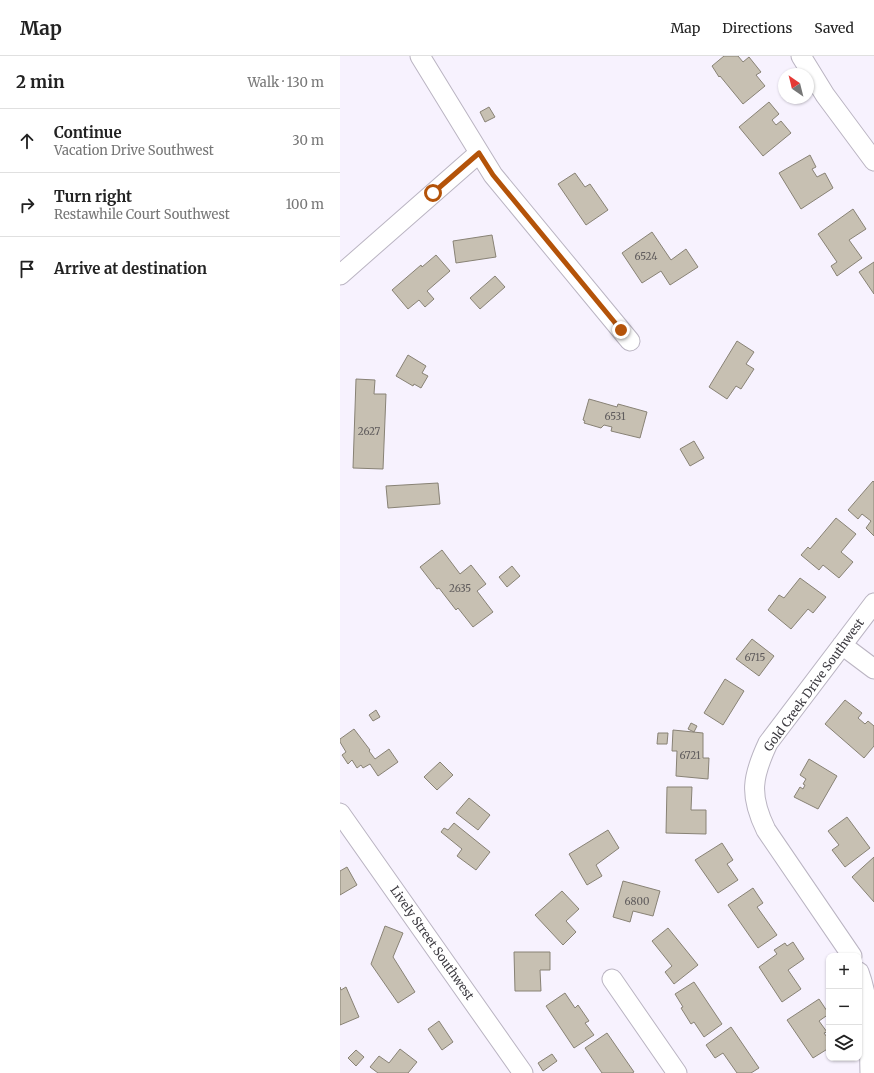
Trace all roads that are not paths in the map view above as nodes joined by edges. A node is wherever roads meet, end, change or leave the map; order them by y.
1 (420, 56) edge
2 (801, 56) edge
3 (479, 153) junction
4 (874, 161) edge
5 (340, 275) edge
6 (630, 341) dead end
7 (874, 603) edge
8 (842, 645) junction
9 (874, 669) edge
10 (340, 813) edge
11 (850, 953) edge
12 (612, 979) dead end
13 (862, 983) edge
14 (523, 1073) edge
15 (676, 1073) edge
16 (870, 1073) edge

1 - 3 street
2 - 4 street
3 - 5 street
3 - 6 street
7 - 8 street, Gold Creek Drive Southwest
8 - 9 street
8 - 11 street, Gold Creek Drive Southwest
10 - 14 street, Lively Street Southwest
12 - 15 street
13 - 16 street

